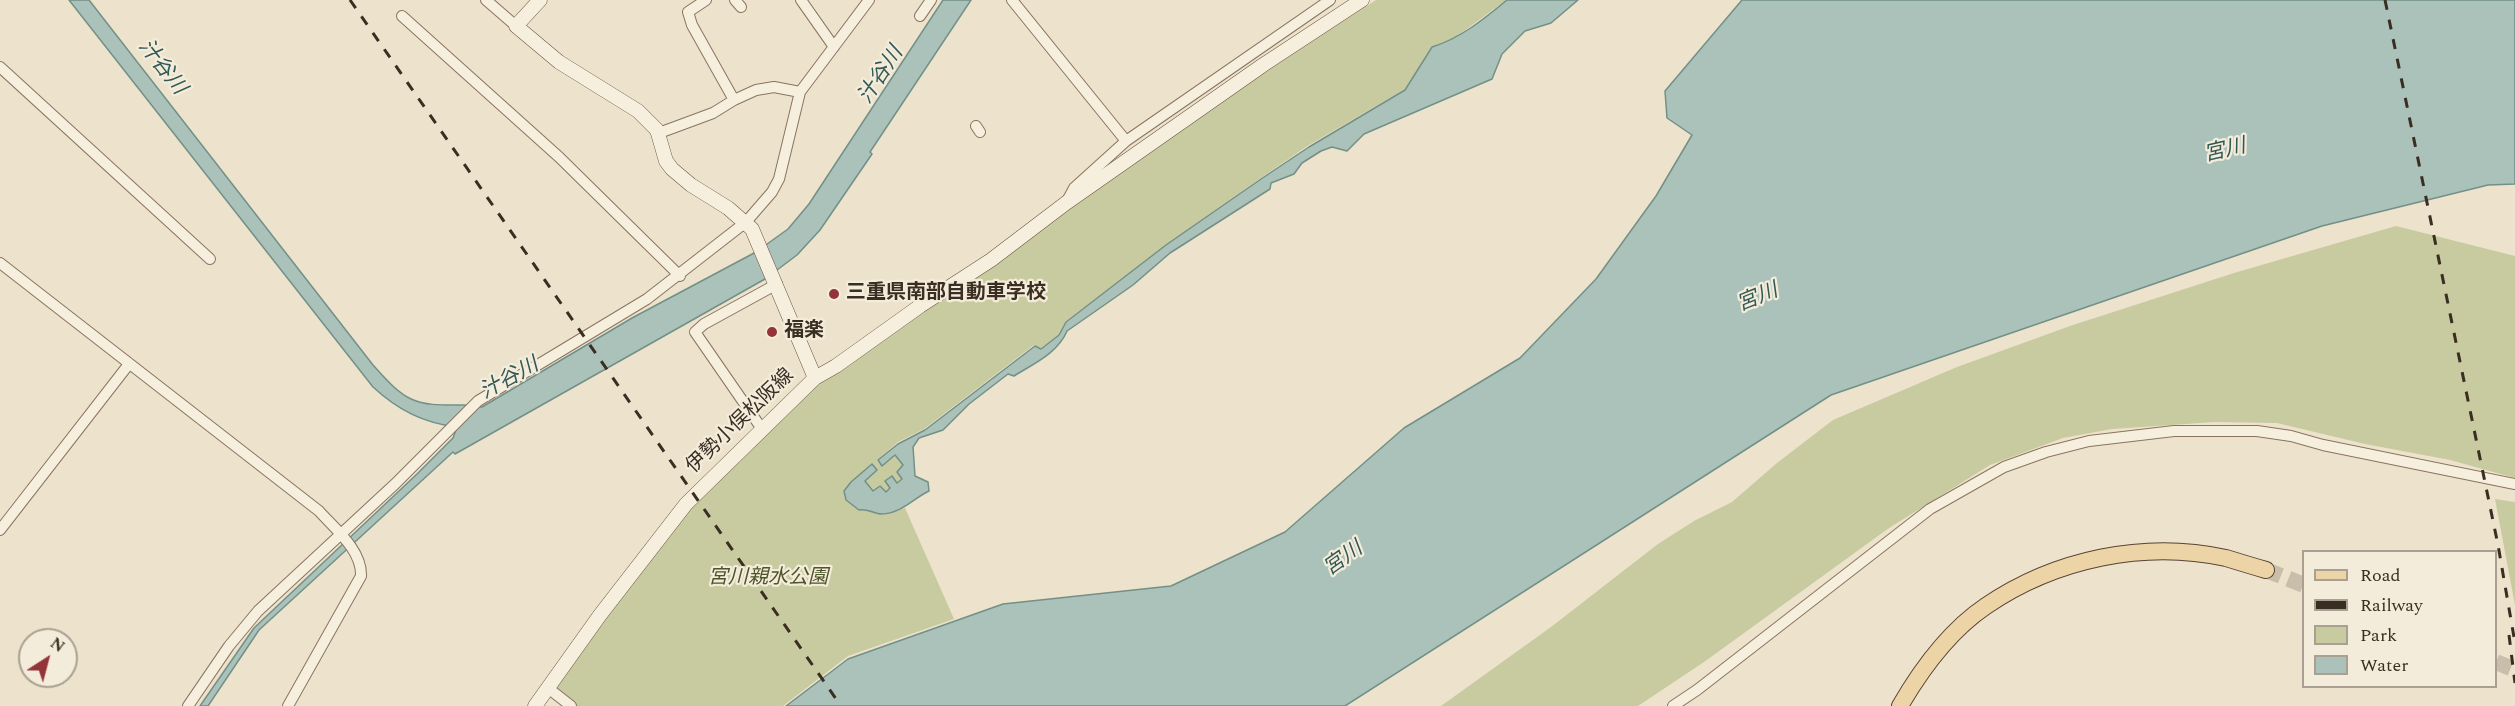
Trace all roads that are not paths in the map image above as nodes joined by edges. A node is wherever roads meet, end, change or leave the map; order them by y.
1 (486, 0) edge
2 (540, 0) edge
3 (706, 0) edge
4 (801, 0) edge
5 (868, 0) edge
6 (931, 0) edge
7 (1012, 0) edge
8 (1330, 0) edge
9 (1362, 0) edge
10 (402, 16) dead end
11 (920, 16) dead end
12 (516, 26) junction
13 (834, 47) junction
14 (0, 67) edge
15 (800, 92) junction
16 (735, 100) junction
17 (658, 133) junction
18 (1126, 141) junction
19 (1066, 203) junction
20 (746, 222) junction
21 (210, 259) dead end
22 (0, 263) edge
23 (680, 276) junction
24 (776, 282) junction
25 (129, 363) junction
26 (815, 378) junction
27 (762, 429) junction
28 (2515, 484) edge
29 (0, 530) edge
30 (340, 536) junction
31 (2266, 570) tunnel mouth
32 (548, 688) junction
33 (567, 703) edge
34 (188, 706) edge
35 (288, 706) edge
36 (535, 706) edge
37 (1672, 706) edge
38 (1900, 706) edge

1 - 12 street
2 - 12 main road
3 - 16 street
4 - 13 street
5 - 13 street
6 - 11 street
7 - 18 street
8 - 18 street
9 - 19 main road
10 - 23 street
12 - 17 main road, 伊勢小俣松阪線
13 - 15 street
14 - 21 street
15 - 16 street
15 - 20 street
16 - 17 street
17 - 20 main road, 伊勢小俣松阪線
18 - 19 street
19 - 26 main road
20 - 23 street
20 - 24 main road, 伊勢小俣松阪線
22 - 25 street
23 - 30 street
24 - 26 main road, 伊勢小俣松阪線
24 - 27 street
25 - 29 street
25 - 30 street
26 - 27 main road, 伊勢小俣松阪線
27 - 32 main road, 伊勢小俣松阪線
28 - 37 street
30 - 34 street
30 - 35 street
31 - 38 main road
32 - 33 street
32 - 36 main road, 伊勢小俣松阪線

